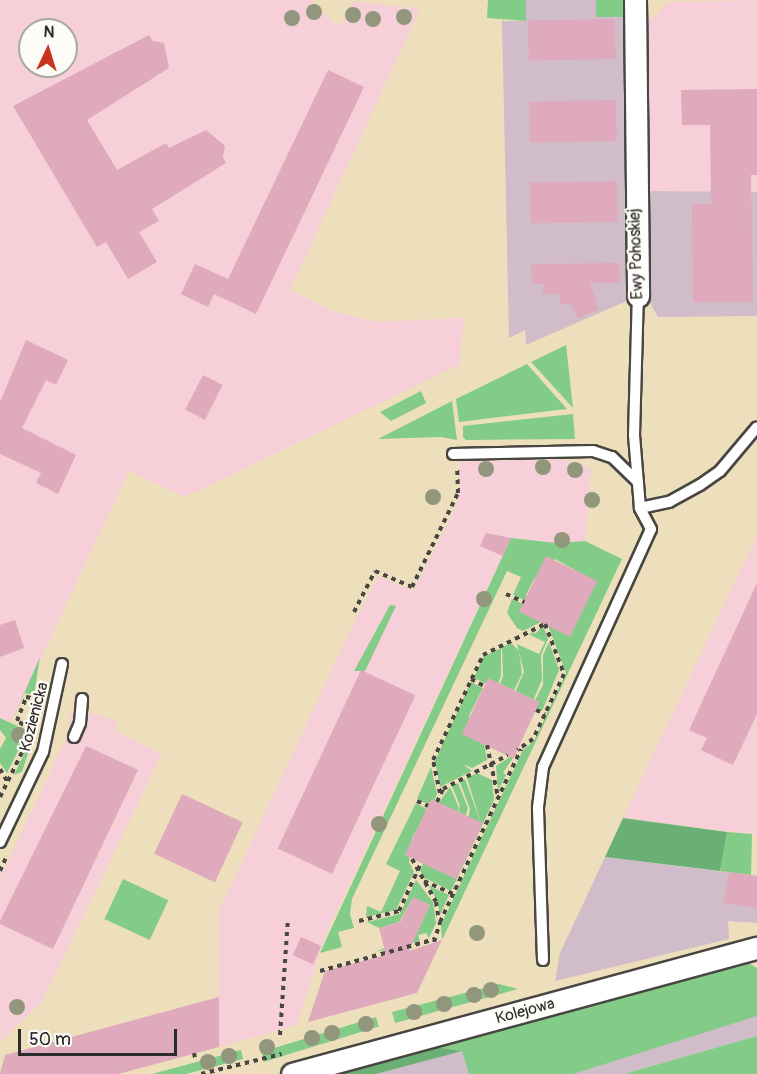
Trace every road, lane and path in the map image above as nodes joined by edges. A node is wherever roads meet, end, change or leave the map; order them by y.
1 (635, 0) edge
2 (638, 296) joint
3 (757, 427) edge
4 (454, 454) joint
5 (638, 482) junction
6 (640, 508) junction
7 (506, 594) dead end
8 (524, 602) dead end
9 (354, 612) dead end
10 (62, 664) dead end
11 (471, 679) junction
12 (484, 686) dead end
13 (41, 690) dead end
14 (82, 699) dead end
15 (536, 710) dead end
16 (544, 714) junction
17 (74, 736) dead end
18 (487, 746) dead end
19 (508, 755) dead end
20 (492, 764) junction
21 (0, 769) edge
22 (8, 781) junction
23 (441, 793) junction
24 (0, 797) edge
25 (498, 797) junction
26 (417, 801) dead end
27 (437, 802) dead end
28 (428, 806) dead end
29 (0, 842) edge
30 (412, 859) dead end
31 (421, 863) dead end
32 (418, 871) junction
33 (424, 881) junction
34 (453, 894) junction
35 (288, 919) dead end
36 (359, 921) dead end
37 (440, 922) junction
38 (757, 948) edge
39 (543, 960) dead end
40 (320, 971) dead end
41 (280, 1035) dead end
42 (292, 1074) edge

1 - 2 street, Ewy Pohoskiej
2 - 5 lane, Ewy Pohoskiej
3 - 6 lane
4 - 5 lane
4 - 9 path
5 - 6 lane, Ewy Pohoskiej
6 - 39 lane, Ewy Pohoskiej
7 - 8 path
10 - 29 lane, Kozienicka
11 - 12 path
11 - 16 path
11 - 23 path
13 - 22 path
14 - 17 lane
15 - 16 path
16 - 25 path
18 - 20 path
19 - 20 path
20 - 23 path
20 - 25 path
21 - 22 path
22 - 24 path
23 - 27 path
25 - 34 path
26 - 28 path
30 - 32 path
31 - 32 path
32 - 33 path
32 - 36 path
33 - 34 path
33 - 37 path
34 - 37 path
35 - 41 path
37 - 40 path
38 - 42 street, Kolejowa

